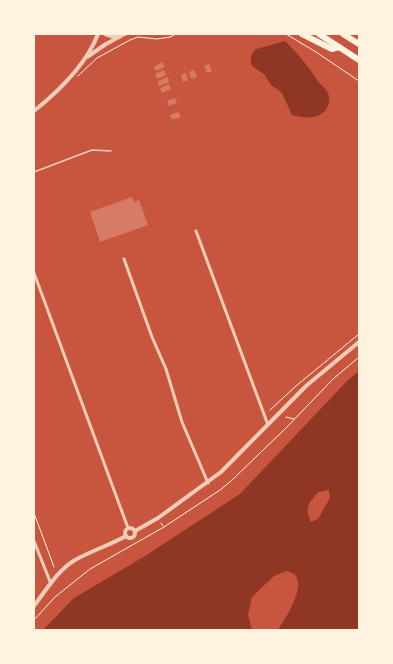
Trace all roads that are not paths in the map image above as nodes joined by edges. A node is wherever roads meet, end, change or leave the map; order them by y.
1 (98, 34) edge
2 (105, 34) edge
3 (302, 34) edge
4 (319, 34) edge
5 (343, 34) edge
6 (123, 35) edge
7 (359, 44) edge
8 (339, 47) junction
9 (359, 60) edge
10 (83, 61) junction
11 (34, 111) edge
12 (111, 151) dead end
13 (34, 172) edge
14 (196, 231) dead end
15 (124, 259) dead end
16 (34, 272) edge
17 (359, 342) edge
18 (268, 424) junction
19 (208, 483) junction
20 (128, 528) junction
21 (135, 531) junction
22 (126, 536) junction
23 (34, 541) edge
24 (51, 584) junction
25 (34, 606) edge

1 - 10 street
2 - 6 street
3 - 8 highway
4 - 8 highway
5 - 7 highway
6 - 10 street
8 - 9 highway
10 - 11 street
12 - 13 lane
14 - 18 street
15 - 19 street
16 - 20 street
17 - 18 street
18 - 19 street
19 - 21 street
20 - 21 street
20 - 22 street
21 - 22 street
22 - 24 street
23 - 24 street
24 - 25 street

